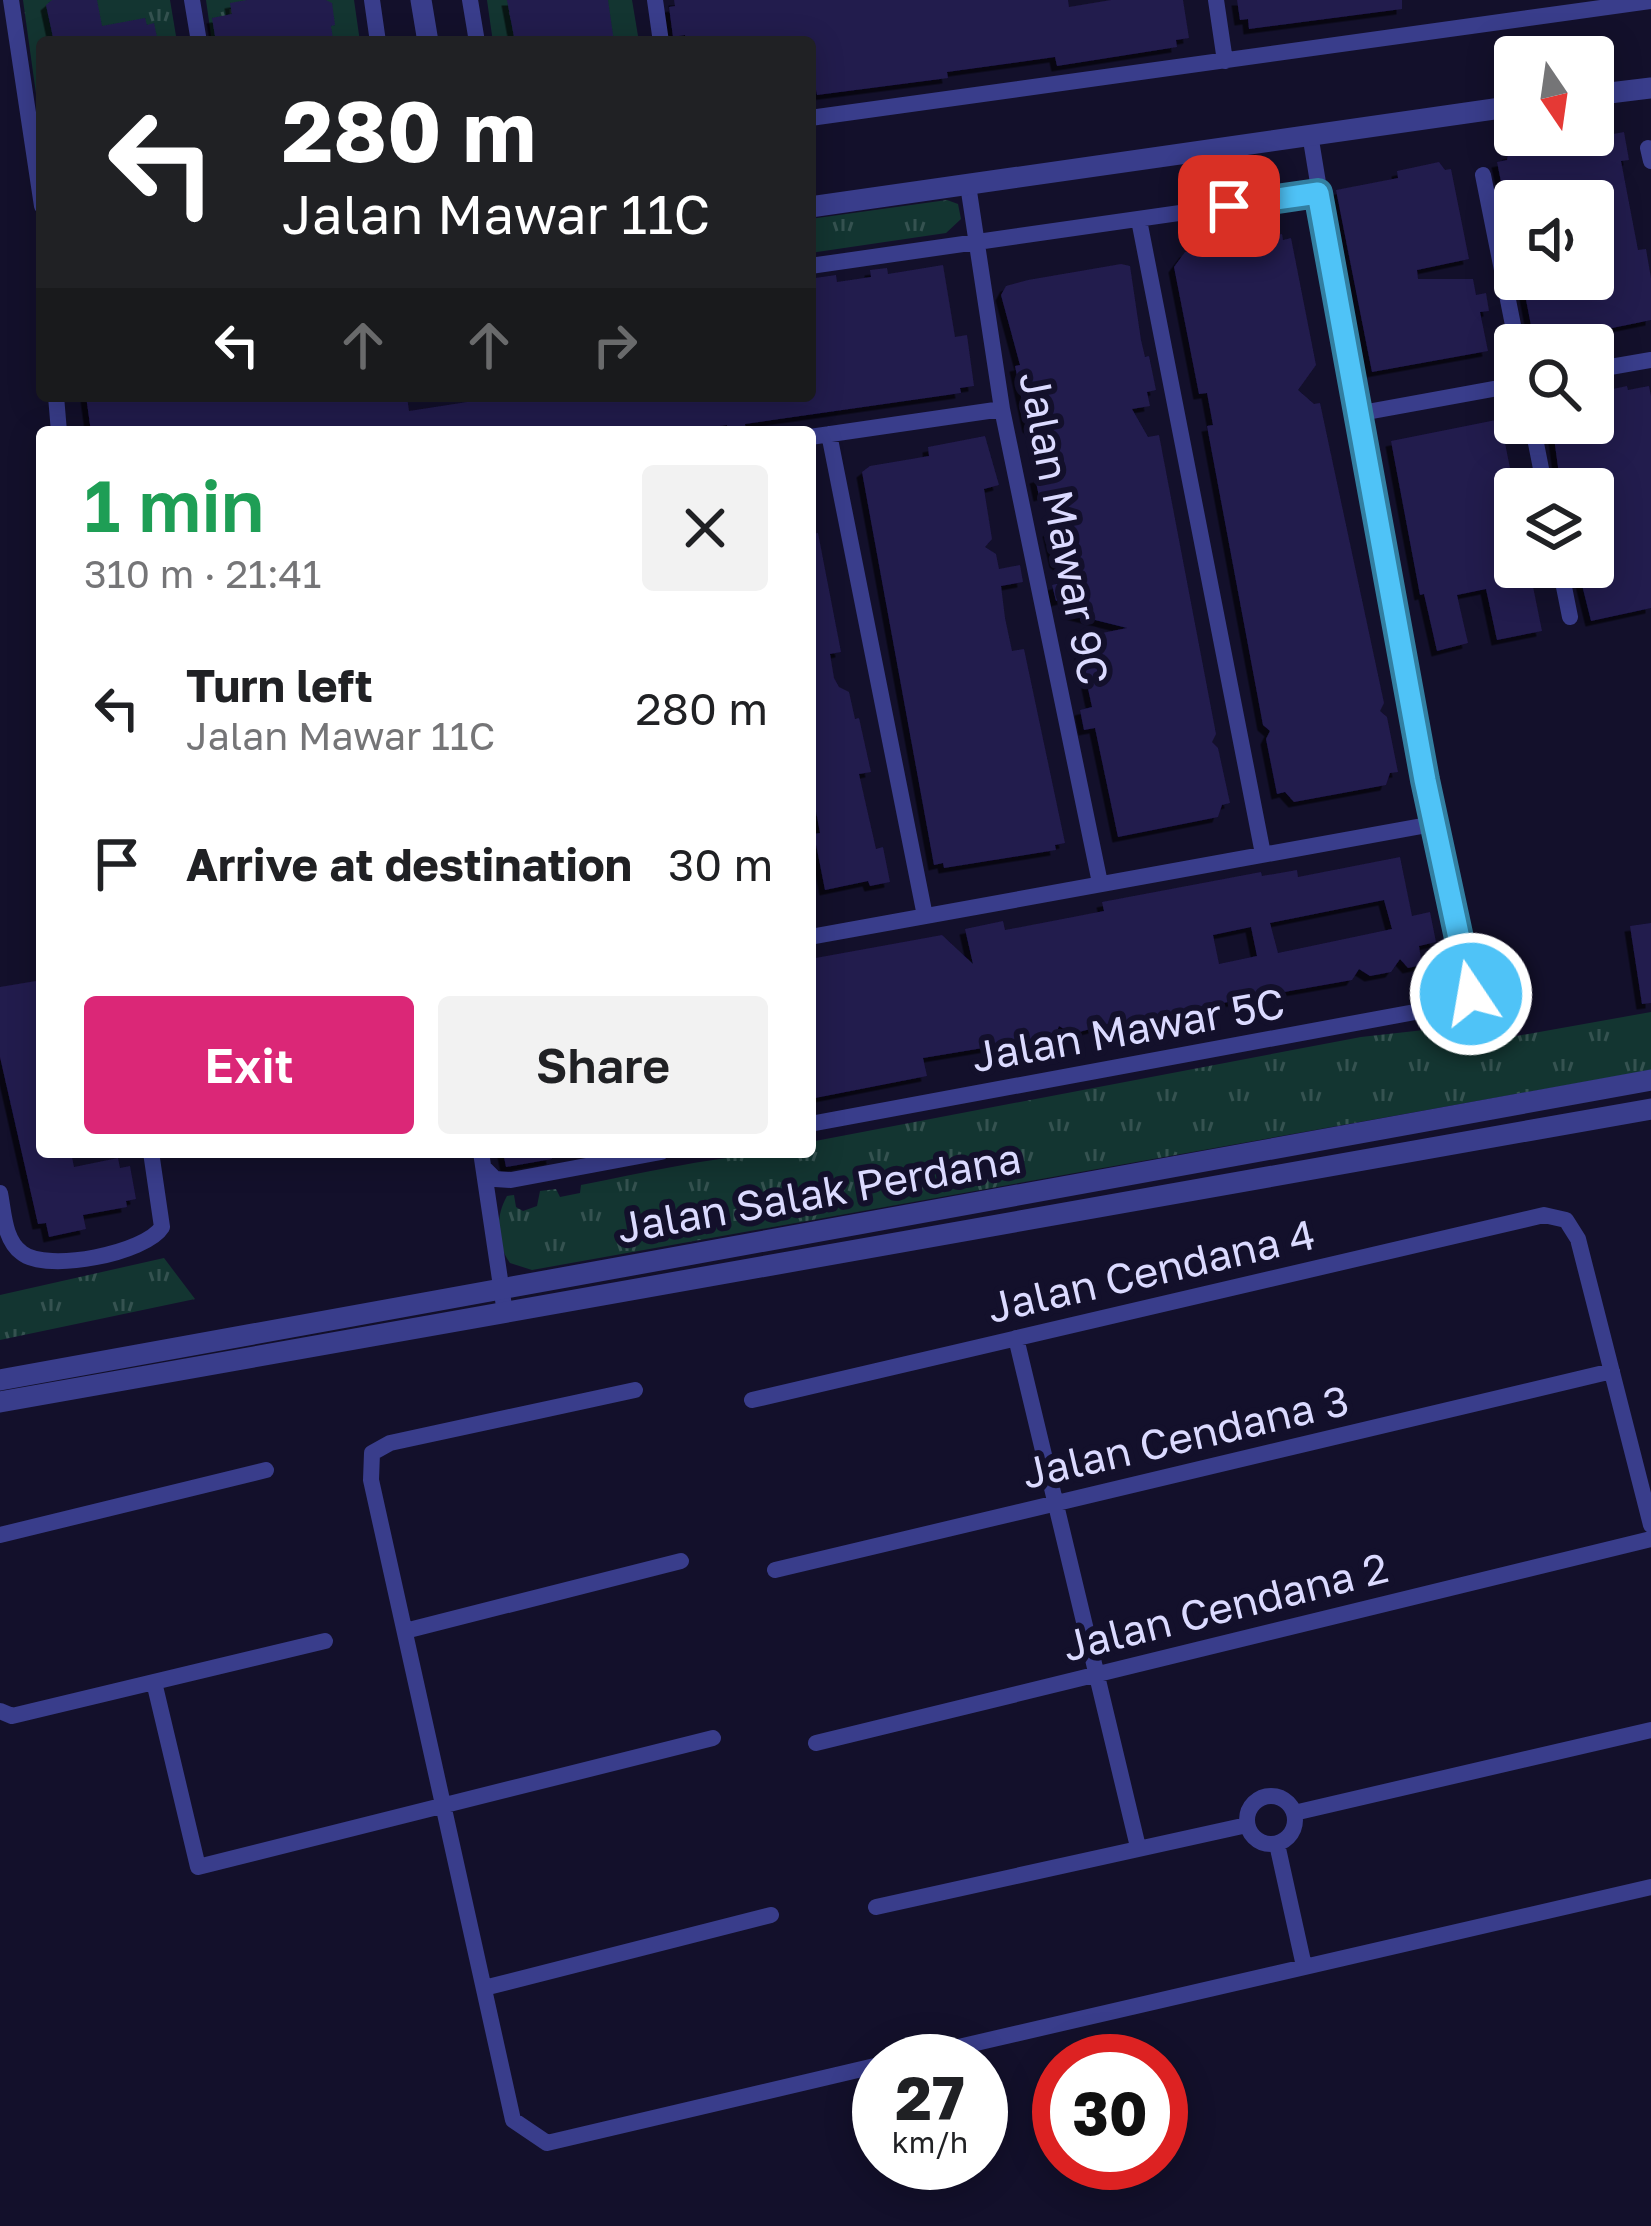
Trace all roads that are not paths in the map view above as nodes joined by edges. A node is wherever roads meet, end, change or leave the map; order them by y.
1 (11, 0) edge
2 (192, 0) edge
3 (372, 0) edge
4 (421, 0) edge
5 (470, 0) edge
6 (655, 0) edge
7 (1216, 0) edge
8 (1650, 2) edge
9 (198, 36) edge
10 (377, 36) edge
11 (427, 36) edge
12 (476, 36) edge
13 (660, 36) edge
14 (1225, 61) junction
15 (1651, 88) edge
16 (1614, 92) edge
17 (1494, 109) edge
18 (816, 117) edge
19 (1310, 134) junction
20 (36, 166) edge
21 (1484, 175) dead end
22 (968, 185) junction
23 (1318, 193) junction
24 (816, 206) edge
25 (1139, 220) junction
26 (976, 242) junction
27 (816, 265) edge
28 (1513, 324) edge
29 (1651, 359) edge
30 (1614, 366) edge
31 (1494, 389) edge
32 (1002, 410) junction
33 (1356, 414) junction
34 (819, 435) edge
35 (1564, 588) edge
36 (1570, 616) dead end
37 (1433, 824) junction
38 (1263, 854) junction
39 (1100, 884) junction
40 (925, 916) junction
41 (816, 936) edge
42 (1651, 1080) edge
43 (1651, 1109) edge
44 (816, 1123) edge
45 (152, 1158) edge
46 (629, 1158) edge
47 (482, 1160) edge
48 (1, 1203) edge
49 (501, 1288) junction
50 (505, 1313) junction
51 (1016, 1338) junction
52 (1612, 1371) junction
53 (0, 1379) edge
54 (635, 1390) dead end
55 (752, 1400) dead end
56 (0, 1402) edge
57 (266, 1470) dead end
58 (1055, 1504) junction
59 (1651, 1525) edge
60 (0, 1535) edge
61 (1651, 1539) edge
62 (681, 1561) dead end
63 (775, 1570) dead end
64 (405, 1630) junction
65 (325, 1641) dead end
66 (1096, 1675) junction
67 (154, 1682) junction
68 (0, 1712) edge
69 (1651, 1730) edge
70 (713, 1738) dead end
71 (816, 1743) dead end
72 (443, 1805) junction
73 (1294, 1813) junction
74 (1247, 1825) junction
75 (1277, 1844) junction
76 (1138, 1847) junction
77 (1651, 1887) edge
78 (875, 1907) dead end
79 (771, 1916) dead end
80 (1304, 1966) junction
81 (484, 1988) junction
82 (1008, 2035) edge
83 (852, 2072) edge

1 - 20 street
2 - 9 street
3 - 10 street
4 - 11 street
5 - 12 street
6 - 13 street
7 - 14 street
8 - 14 street
14 - 18 street
15 - 16 street
17 - 19 street
19 - 22 street
19 - 23 street
21 - 28 street
22 - 24 street
22 - 26 street, Jalan Mawar 9C
23 - 25 street
23 - 33 street
25 - 26 street
25 - 38 street
26 - 27 street
26 - 32 street, Jalan Mawar 9C
29 - 30 street
31 - 33 street
32 - 34 street
32 - 39 street, Jalan Mawar 9C
33 - 37 street
34 - 40 street
35 - 36 street
37 - 38 street
37 - 44 street, Jalan Mawar 5C
38 - 39 street
39 - 40 street
40 - 41 street
42 - 49 street, Jalan Salak Perdana
43 - 50 street, Jalan Salak Perdana
45 - 48 street
46 - 47 street
47 - 49 street
49 - 50 street
49 - 53 street, Jalan Salak Perdana
50 - 56 street, Jalan Salak Perdana
51 - 52 street, Jalan Cendana 4
51 - 55 street, Jalan Cendana 4
51 - 58 street
52 - 58 street, Jalan Cendana 3
52 - 59 street
54 - 64 street
57 - 60 street
58 - 63 street, Jalan Cendana 3
58 - 66 street
61 - 66 street, Jalan Cendana 2
62 - 64 street
64 - 72 street
65 - 67 street
66 - 71 street, Jalan Cendana 2
66 - 76 street
67 - 68 street
67 - 72 street
69 - 73 street
70 - 72 street
72 - 81 street
73 - 74 street
73 - 75 street
74 - 75 street
74 - 76 street
75 - 80 street
76 - 78 street
77 - 80 street
79 - 81 street
80 - 82 street
81 - 83 street

